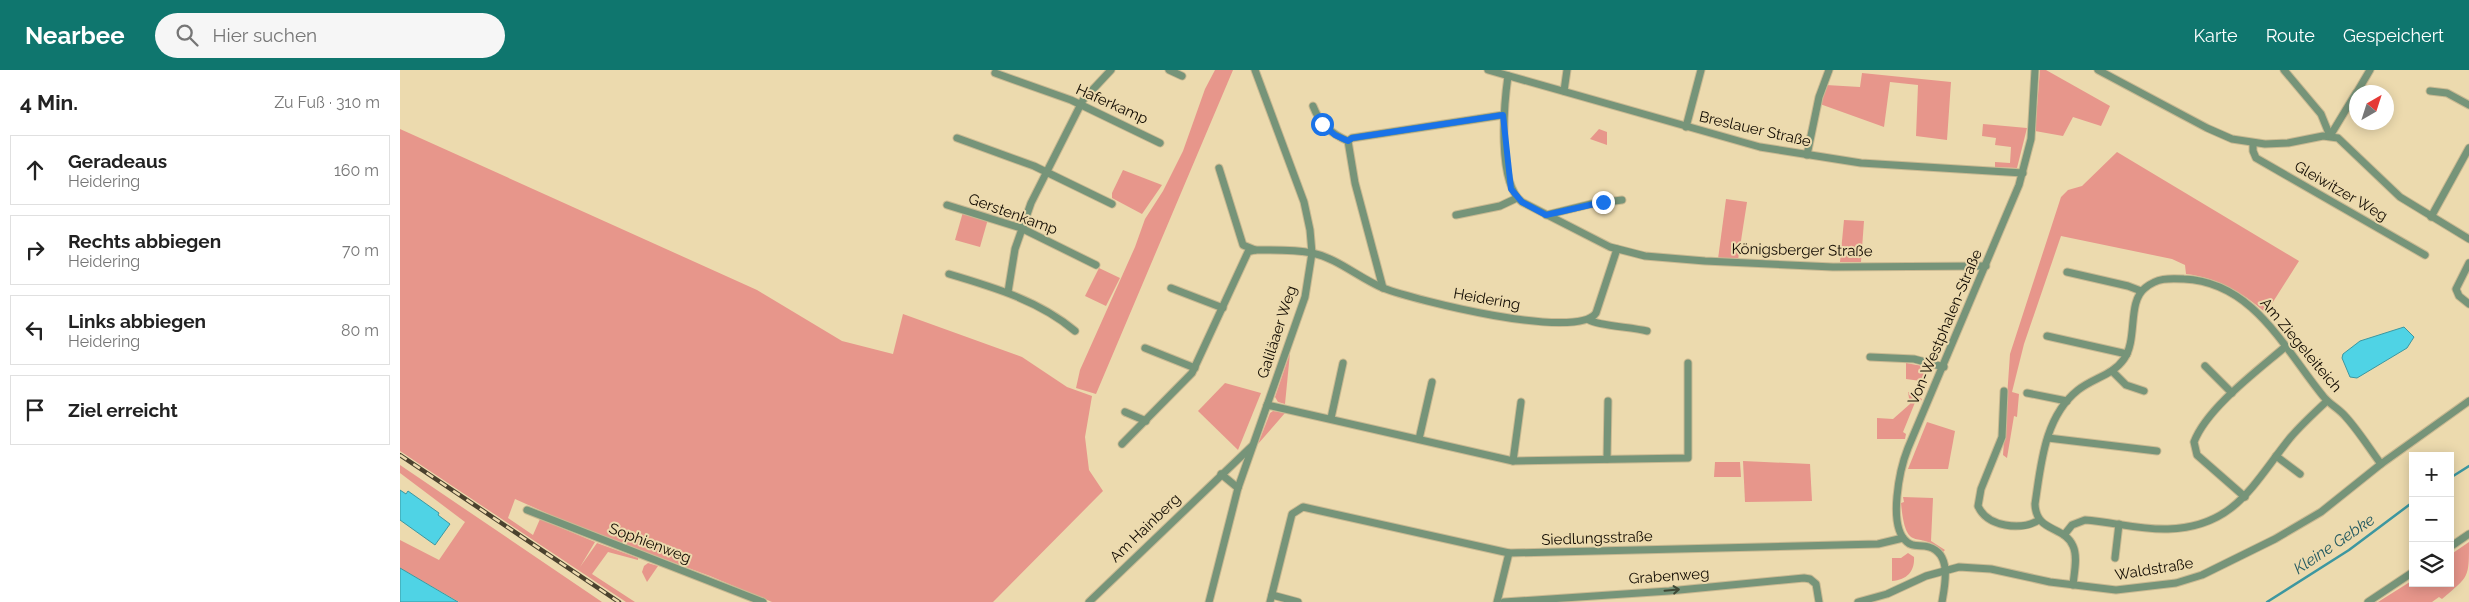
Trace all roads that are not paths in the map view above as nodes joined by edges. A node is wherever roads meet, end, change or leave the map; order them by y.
1 (1111, 70) edge
2 (1169, 70) edge
3 (1255, 70) edge
4 (1488, 70) edge
5 (1567, 70) edge
6 (1701, 70) edge
7 (1829, 70) edge
8 (2035, 70) edge
9 (2098, 70) edge
10 (2284, 70) edge
11 (2370, 70) edge
12 (995, 73) dead end
13 (1182, 76) dead end
14 (1508, 76) junction
15 (2362, 85) edge
16 (1564, 91) junction
17 (2430, 91) dead end
18 (1080, 105) junction
19 (2469, 105) edge
20 (1313, 106) dead end
21 (2349, 106) edge
22 (1503, 115) junction
23 (1686, 127) junction
24 (2330, 136) junction
25 (957, 138) dead end
26 (1348, 141) junction
27 (1160, 143) dead end
28 (2253, 143) junction
29 (2469, 148) edge
30 (1807, 155) junction
31 (1219, 168) dead end
32 (1046, 172) junction
33 (2023, 174) junction
34 (1517, 198) junction
35 (1622, 200) dead end
36 (1112, 204) dead end
37 (947, 205) dead end
38 (1456, 214) dead end
39 (1546, 215) junction
40 (2431, 217) junction
41 (1021, 228) junction
42 (2469, 240) edge
43 (1617, 249) junction
44 (1255, 250) junction
45 (1312, 253) junction
46 (2425, 255) dead end
47 (2469, 263) edge
48 (1096, 264) dead end
49 (1986, 266) junction
50 (2067, 272) dead end
51 (949, 274) dead end
52 (1171, 288) dead end
53 (1384, 288) junction
54 (2141, 291) junction
55 (1008, 292) junction
56 (2469, 304) edge
57 (1223, 308) junction
58 (1589, 320) junction
59 (1647, 331) dead end
60 (1075, 332) dead end
61 (2047, 336) dead end
62 (2285, 347) junction
63 (1145, 348) dead end
64 (2127, 354) junction
65 (1870, 357) dead end
66 (1343, 363) dead end
67 (1688, 363) dead end
68 (2205, 366) dead end
69 (1944, 367) junction
70 (1195, 368) junction
71 (2112, 371) junction
72 (1432, 382) dead end
73 (2004, 390) dead end
74 (2144, 391) dead end
75 (2027, 393) dead end
76 (2232, 393) junction
77 (1608, 401) dead end
78 (2066, 401) junction
79 (2327, 401) junction
80 (1521, 402) dead end
81 (2469, 402) edge
82 (1267, 405) junction
83 (1125, 412) dead end
84 (1331, 418) junction
85 (1146, 421) junction
86 (2048, 438) junction
87 (1419, 439) junction
88 (1122, 444) dead end
89 (1252, 445) junction
90 (2157, 451) dead end
91 (2276, 456) junction
92 (1607, 459) junction
93 (1513, 462) junction
94 (2381, 464) junction
95 (1221, 474) junction
96 (2300, 474) dead end
97 (1238, 488) junction
98 (2245, 497) junction
99 (527, 510) dead end
100 (2039, 520) junction
101 (2120, 524) junction
102 (2469, 534) edge
103 (2064, 535) junction
104 (1903, 538) junction
105 (2454, 544) edge
106 (1509, 554) junction
107 (2115, 558) dead end
108 (1946, 570) junction
109 (2409, 575) edge
110 (2073, 585) junction
111 (1271, 599) edge
112 (763, 602) edge
113 (1089, 602) edge
114 (1209, 602) edge
115 (1298, 602) edge
116 (1497, 602) edge
117 (1504, 602) edge
118 (1819, 602) edge
119 (1858, 602) edge
120 (1942, 602) edge
121 (2368, 602) edge

1 - 18 street
2 - 13 street
3 - 45 street, Galiläaer Weg
4 - 14 street, Breslauer Straße
5 - 16 street
6 - 23 street
7 - 30 street
8 - 33 street, Von-Westphalen-Straße
9 - 28 street
10 - 24 street
11 - 15 street
12 - 18 street, Haferkamp
14 - 16 street, Breslauer Straße
14 - 22 street
16 - 23 street, Breslauer Straße
17 - 19 street
18 - 27 street, Haferkamp
18 - 32 street
20 - 26 street
21 - 24 street
22 - 26 street
22 - 34 street
23 - 30 street, Breslauer Straße
24 - 28 street
24 - 40 street
25 - 32 street
26 - 53 street
28 - 46 street, Gleiwitzer Weg
29 - 40 street
30 - 33 street, Breslauer Straße
31 - 44 street
32 - 36 street
32 - 41 street
33 - 49 street, Von-Westphalen-Straße
34 - 38 street
34 - 39 street
35 - 39 street
37 - 41 street, Gerstenkamp
39 - 43 street
40 - 42 street
41 - 48 street, Gerstenkamp
41 - 55 street
43 - 49 street, Königsberger Straße
43 - 58 street
44 - 45 street, Heidering
44 - 57 street
45 - 53 street, Heidering
45 - 82 street, Galiläaer Weg
47 - 56 street
49 - 69 street, Von-Westphalen-Straße
50 - 54 street
51 - 55 street
52 - 57 street
53 - 58 street, Heidering
54 - 62 street, Am Ziegeleiteich
54 - 64 street
55 - 60 street
57 - 70 street
58 - 59 street, Heidering
61 - 64 street
62 - 76 street
62 - 79 street, Am Ziegeleiteich
63 - 70 street
64 - 71 street
65 - 69 street
66 - 84 street
67 - 92 street
68 - 76 street
69 - 104 street, Von-Westphalen-Straße
70 - 85 street
71 - 74 street
71 - 78 street
72 - 87 street
73 - 100 street
75 - 78 street
76 - 98 street
77 - 92 street
78 - 86 street
79 - 91 street
79 - 94 street, Am Ziegeleiteich
80 - 93 street
81 - 94 street, Waldstraße
82 - 84 street
82 - 89 street, Galiläaer Weg
83 - 85 street
84 - 87 street
85 - 88 street
86 - 90 street
86 - 100 street
87 - 93 street
89 - 95 street, Am Hainberg
89 - 97 street, Galiläaer Weg
91 - 96 street
91 - 98 street
92 - 93 street
94 - 110 street, Waldstraße
95 - 97 street
95 - 113 street, Am Hainberg
97 - 114 street, Galiläaer Weg
98 - 101 street
99 - 112 street, Sophienweg
100 - 103 street
101 - 103 street
101 - 107 street
102 - 105 street
103 - 110 street
104 - 106 street, Siedlungsstraße
104 - 108 street
106 - 111 street, Siedlungsstraße
106 - 116 street
108 - 110 street, Waldstraße
108 - 119 street, Waldstraße
108 - 120 street
109 - 121 street
111 - 115 street
117 -> 118 street, Grabenweg

